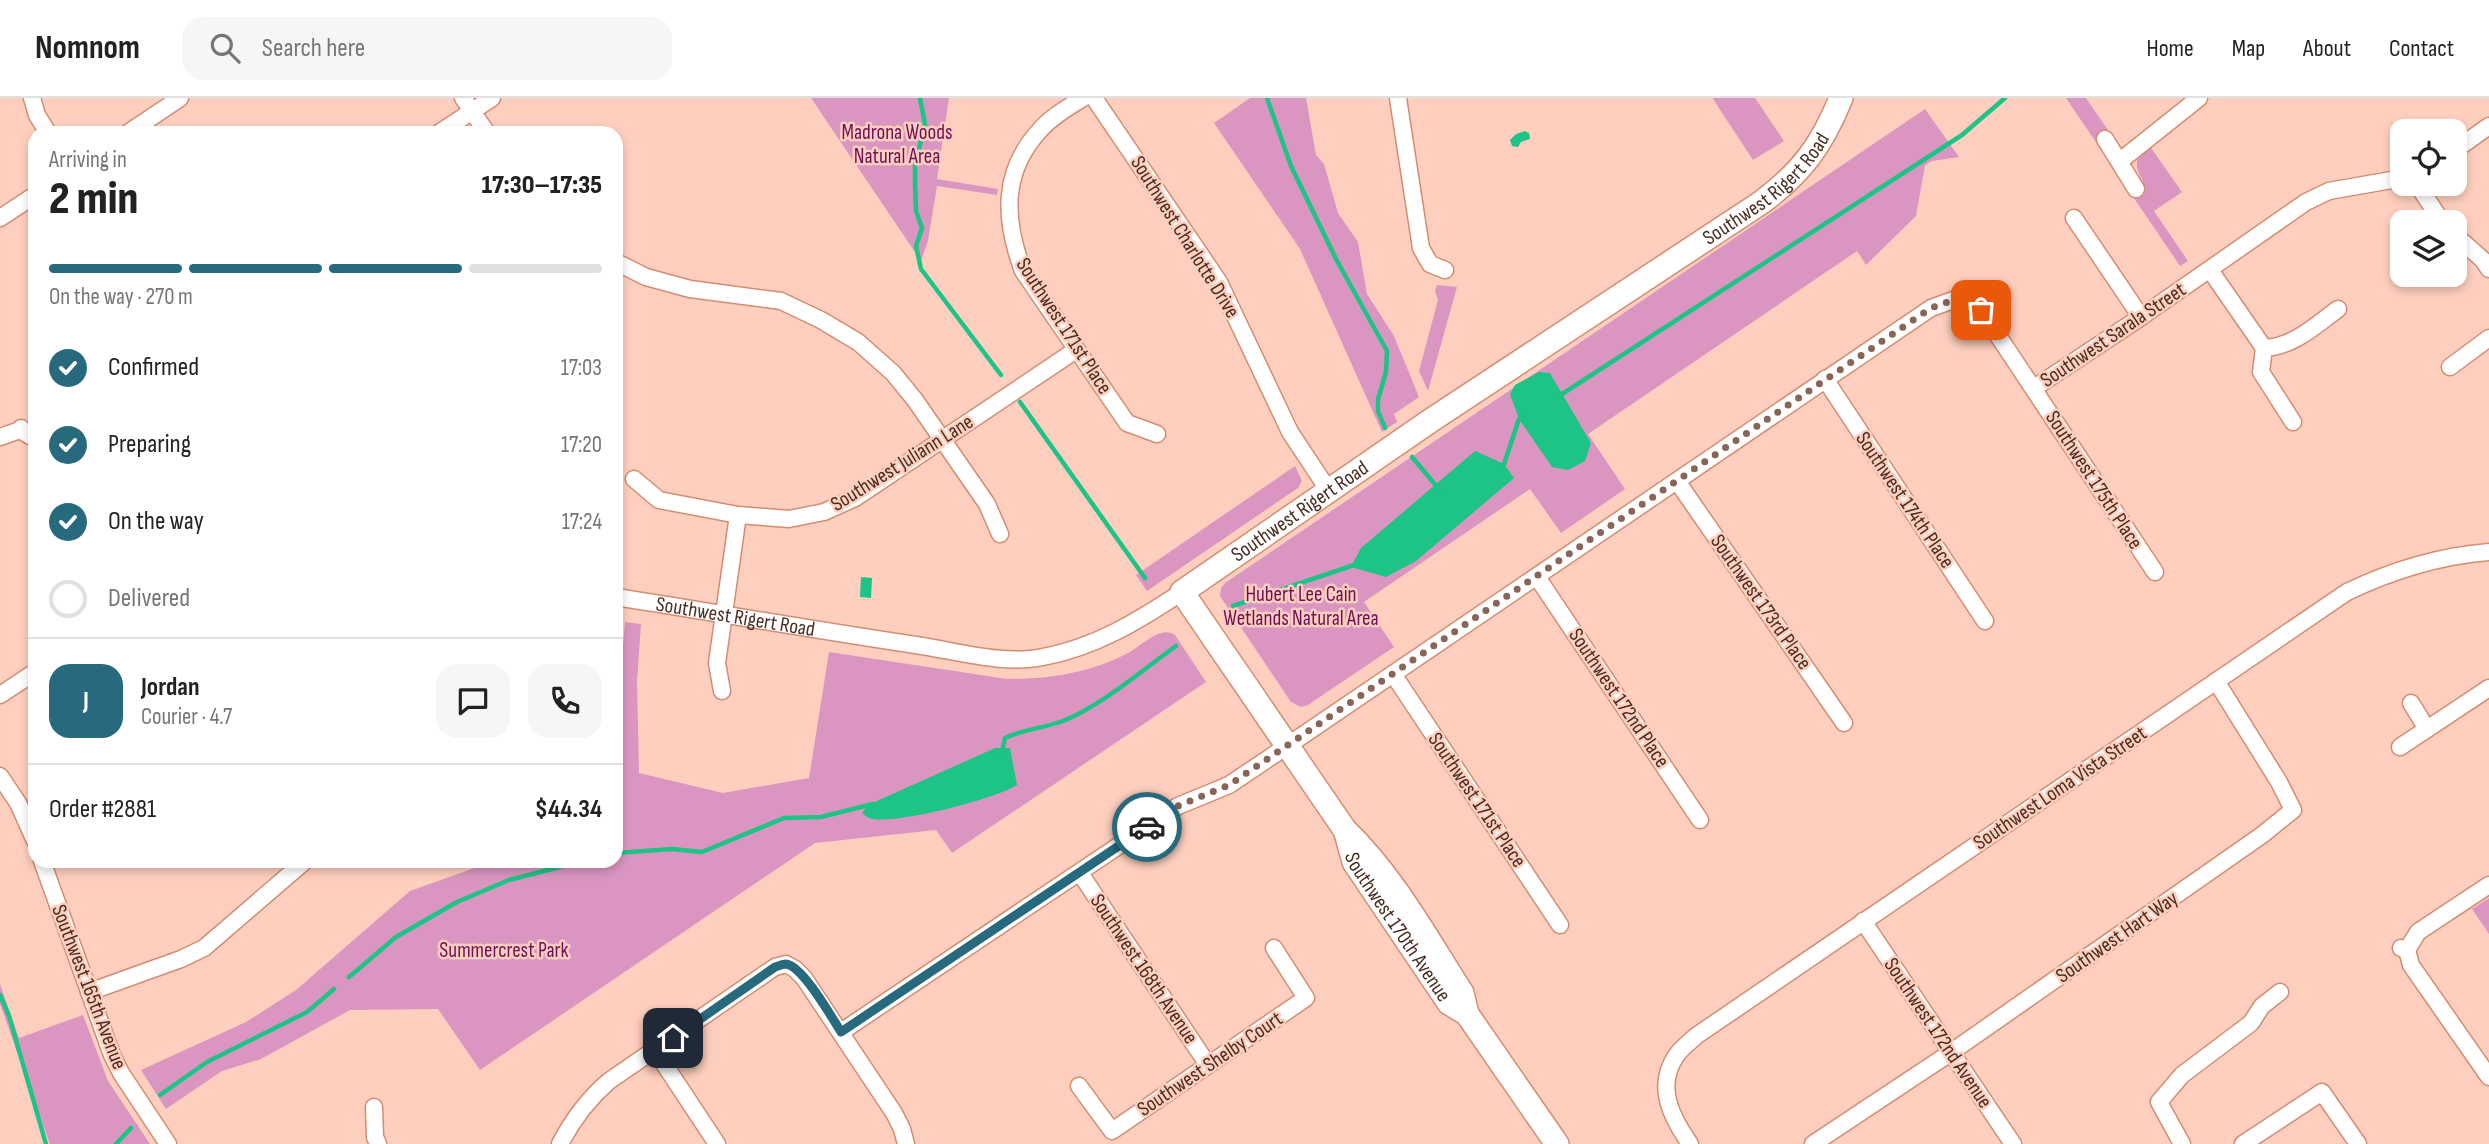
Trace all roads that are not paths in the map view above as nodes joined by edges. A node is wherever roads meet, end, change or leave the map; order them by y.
1 (32, 98) edge
2 (180, 98) edge
3 (492, 98) edge
4 (1083, 98) edge
5 (1094, 98) edge
6 (1398, 98) edge
7 (1841, 98) edge
8 (2199, 98) edge
9 (468, 105) edge
10 (44, 126) edge
11 (138, 126) edge
12 (446, 126) edge
13 (482, 126) edge
14 (2489, 127) edge
15 (2105, 139) dead end
16 (2467, 142) edge
17 (2120, 161) junction
18 (2390, 180) edge
19 (2136, 189) dead end
20 (28, 200) edge
21 (0, 218) edge
22 (2074, 218) dead end
23 (2467, 246) edge
24 (623, 265) edge
25 (2489, 269) edge
26 (1445, 270) dead end
27 (2210, 270) junction
28 (2338, 309) dead end
29 (2141, 317) junction
30 (2489, 338) edge
31 (2264, 348) junction
32 (1076, 350) junction
33 (2450, 367) dead end
34 (1825, 379) junction
35 (2034, 388) junction
36 (2293, 422) dead end
37 (28, 434) edge
38 (1157, 434) dead end
39 (0, 437) edge
40 (943, 439) junction
41 (634, 479) dead end
42 (1677, 481) junction
43 (1329, 491) junction
44 (738, 515) junction
45 (1000, 534) dead end
46 (2489, 552) edge
47 (2155, 572) dead end
48 (1537, 577) junction
49 (1182, 592) junction
50 (623, 598) edge
51 (723, 614) junction
52 (1985, 621) dead end
53 (1393, 674) junction
54 (28, 677) edge
55 (2216, 681) junction
56 (2489, 688) edge
57 (722, 691) dead end
58 (0, 695) edge
59 (2411, 703) dead end
60 (1844, 723) dead end
61 (2427, 729) junction
62 (1287, 746) junction
63 (2400, 747) dead end
64 (0, 776) edge
65 (1700, 820) dead end
66 (28, 825) edge
67 (45, 868) edge
68 (297, 868) edge
69 (1080, 873) junction
70 (2489, 884) edge
71 (1863, 922) junction
72 (1560, 925) dead end
73 (1274, 948) dead end
74 (89, 992) junction
75 (2280, 992) dead end
76 (841, 1032) junction
77 (655, 1050) junction
78 (1950, 1052) junction
79 (1208, 1065) junction
80 (2489, 1077) edge
81 (1079, 1086) dead end
82 (374, 1107) dead end
83 (168, 1144) edge
84 (378, 1144) edge
85 (560, 1144) edge
86 (717, 1144) edge
87 (906, 1144) edge
88 (1557, 1144) edge
89 (1689, 1144) edge
90 (1813, 1144) edge
91 (2013, 1144) edge
92 (2182, 1144) edge
93 (2243, 1144) edge
94 (2358, 1144) edge

1 - 10 street
2 - 11 street
3 - 9 street
4 - 32 street, Southwest 171st Place
5 - 43 street, Southwest Charlotte Drive
6 - 26 street
7 - 43 main road, Southwest Rigert Road
8 - 17 street
9 - 12 street
9 - 13 street
14 - 16 street
15 - 17 street
17 - 19 street
18 - 27 street, Southwest Sarala Street
20 - 21 street
22 - 29 street
23 - 25 street
24 - 40 street
27 - 29 street, Southwest Sarala Street
27 - 31 street
28 - 31 street
29 - 35 street, Southwest Sarala Street
30 - 33 street
31 - 36 street
32 - 38 street, Southwest 171st Place
32 - 40 street, Southwest Juliann Lane
34 - 35 street, Southwest Sarala Street
34 - 42 street, Southwest Sarala Street
34 - 52 street, Southwest 174th Place
35 - 47 street, Southwest 175th Place
37 - 39 street
40 - 44 street, Southwest Juliann Lane
40 - 45 street
41 - 44 street, Southwest Juliann Lane
42 - 48 street, Southwest Sarala Street
42 - 60 street, Southwest 173rd Place
43 - 49 main road, Southwest Rigert Road
44 - 51 street
46 - 55 street, Southwest Loma Vista Street
48 - 53 street, Southwest Sarala Street
48 - 65 street, Southwest 172nd Place
49 - 51 street, Southwest Rigert Road
49 - 62 main road, Southwest 170th Avenue
50 - 51 street, Southwest Rigert Road
51 - 57 street
53 - 62 street, Southwest Sarala Street
53 - 72 street, Southwest 171st Place
54 - 58 street
55 - 71 street, Southwest Loma Vista Street
55 - 78 street, Southwest Hart Way
56 - 61 street
59 - 61 street
61 - 63 street
62 - 69 street, Southwest Sarala Street
62 - 88 main road, Southwest 170th Avenue
64 - 66 street
67 - 74 street, Southwest 165th Avenue
68 - 74 street
69 - 76 street, Southwest Sarala Street
69 - 79 street, Southwest 168th Avenue
70 - 80 street
71 - 78 street, Southwest 172nd Avenue
71 - 89 street, Southwest Loma Vista Street
73 - 79 street, Southwest Shelby Court
74 - 83 street, Southwest 165th Avenue
75 - 92 street
76 - 77 street
76 - 87 street
77 - 85 street
77 - 86 street
78 - 90 street, Southwest Hart Way
78 - 91 street, Southwest 172nd Avenue
79 - 81 street, Southwest Shelby Court
82 - 84 street
93 - 94 street

